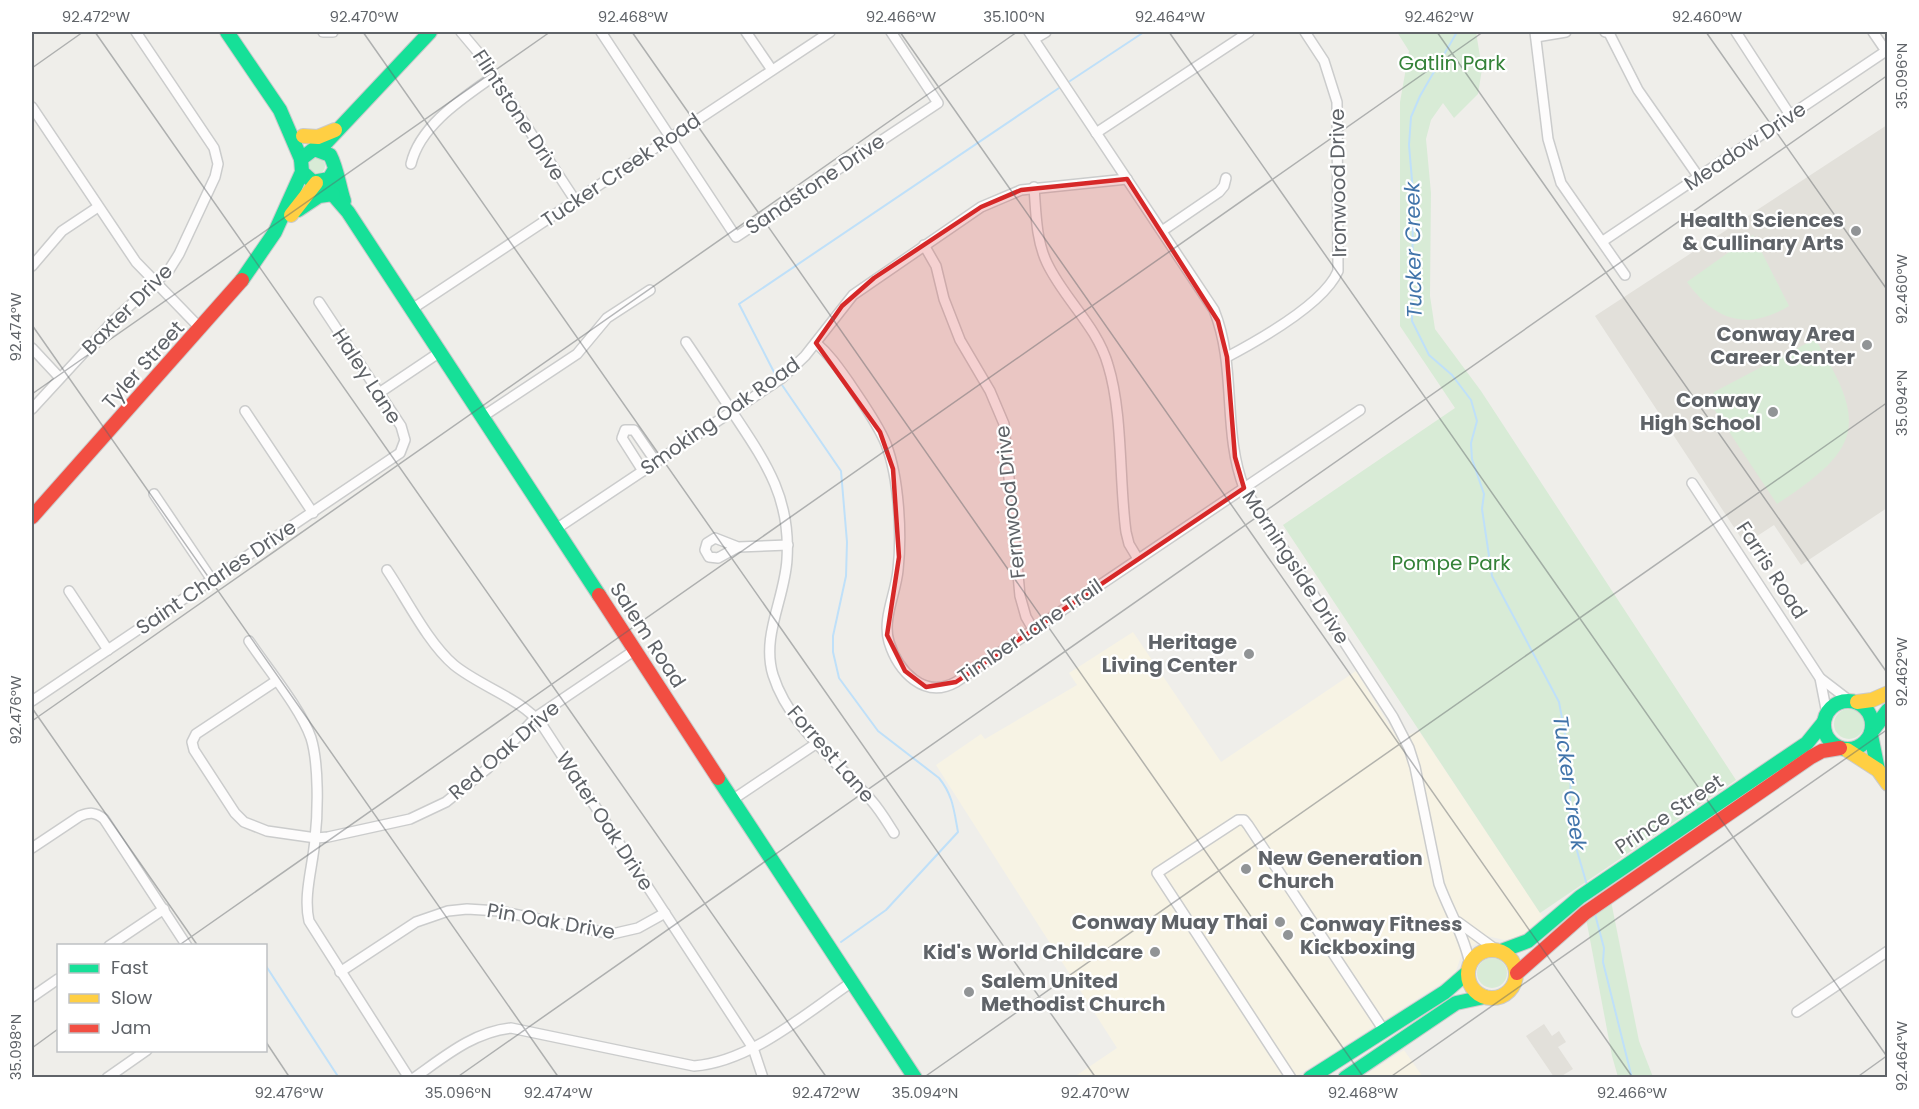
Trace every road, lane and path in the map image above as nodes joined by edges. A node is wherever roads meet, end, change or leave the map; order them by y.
1 (136, 32) edge
2 (227, 32) edge
3 (430, 32) edge
4 (461, 32) edge
5 (601, 32) edge
6 (746, 32) edge
7 (830, 32) edge
8 (891, 32) edge
9 (1046, 32) edge
10 (1249, 32) edge
11 (1305, 32) edge
12 (1566, 32) edge
13 (1605, 32) edge
14 (1736, 32) edge
15 (1873, 32) edge
16 (1535, 34) edge
17 (1032, 35) edge
18 (1886, 51) edge
19 (772, 70) junction
20 (494, 76) junction
21 (33, 114) edge
22 (354, 115) junction
23 (1790, 115) junction
24 (284, 118) junction
25 (339, 128) junction
26 (1096, 133) junction
27 (303, 136) junction
28 (670, 137) junction
29 (318, 149) junction
30 (411, 165) dead end
31 (301, 166) junction
32 (335, 166) junction
33 (1698, 176) junction
34 (1226, 178) dead end
35 (1127, 179) junction
36 (318, 183) junction
37 (1034, 187) junction
38 (333, 194) junction
39 (575, 200) junction
40 (98, 207) junction
41 (348, 212) junction
42 (292, 214) junction
43 (1162, 231) junction
44 (275, 232) junction
45 (1603, 241) junction
46 (924, 245) junction
47 (32, 266) edge
48 (1625, 275) dead end
49 (154, 283) junction
50 (650, 290) dead end
51 (318, 303) dead end
52 (412, 309) junction
53 (201, 329) junction
54 (686, 342) dead end
55 (816, 343) junction
56 (32, 348) edge
57 (440, 352) junction
58 (1227, 357) junction
59 (60, 378) junction
60 (379, 393) junction
61 (32, 409) edge
62 (1360, 410) dead end
63 (245, 411) dead end
64 (732, 411) junction
65 (482, 417) junction
66 (400, 453) joint
67 (656, 462) junction
68 (643, 471) junction
69 (1692, 483) dead end
70 (1244, 488) junction
71 (154, 494) dead end
72 (313, 513) junction
73 (32, 517) edge
74 (556, 529) junction
75 (788, 545) junction
76 (738, 547) dead end
77 (1138, 559) junction
78 (387, 570) dead end
79 (212, 580) junction
80 (69, 591) dead end
81 (1033, 629) junction
82 (249, 641) dead end
83 (108, 650) junction
84 (635, 650) junction
85 (1820, 678) junction
86 (276, 681) junction
87 (1887, 693) edge
88 (32, 700) edge
89 (1853, 702) junction
90 (1887, 710) edge
91 (536, 717) junction
92 (1826, 718) junction
93 (1872, 732) junction
94 (817, 743) junction
95 (1844, 749) junction
96 (1878, 770) junction
97 (1887, 784) edge
98 (732, 800) junction
99 (894, 833) dead end
100 (315, 838) junction
101 (32, 848) edge
102 (164, 909) junction
103 (665, 913) junction
104 (1458, 922) junction
105 (111, 944) edge
106 (186, 944) edge
107 (1498, 950) junction
108 (1887, 951) edge
109 (1469, 968) junction
110 (340, 972) junction
111 (1516, 973) junction
112 (57, 980) edge
113 (852, 982) junction
114 (32, 997) edge
115 (1484, 997) junction
116 (1797, 1012) dead end
117 (1378, 1032) junction
118 (753, 1048) junction
119 (144, 1052) edge
120 (1352, 1074) edge
121 (107, 1077) edge
122 (412, 1077) edge
123 (763, 1077) edge
124 (915, 1077) edge
125 (1291, 1077) edge
126 (1310, 1077) edge

1 - 49 street, Baxter Drive
2 - 24 main road
3 - 22 main road
4 - 20 street, Flintstone Drive
5 - 28 street, Sandstone Drive
6 - 19 street
7 - 19 street, Tucker Creek Road
8 - 28 street, Sandstone Drive
9 - 17 street
10 - 26 street
11 - 58 street, Ironwood Drive
12 - 16 street
13 - 33 street
14 - 23 street
15 - 18 street
16 - 45 street
17 - 26 street, Morningside Drive
18 - 23 street, Meadow Drive
19 - 28 street, Tucker Creek Road
20 - 30 street
20 - 39 street, Flintstone Drive
21 - 40 street
22 - 25 main road
22 - 32 main road
23 - 33 street, Meadow Drive
24 - 27 main road
24 - 31 main road
25 - 27 main road
25 - 29 main road
26 - 35 street, Morningside Drive
27 - 29 main road
28 - 39 street, Tucker Creek Road
29 - 31 main road
29 - 32 main road
31 - 36 main road
31 - 44 main road, Tyler Street
32 - 36 main road
32 - 41 main road, Salem Road
33 - 45 street, Meadow Drive
34 - 43 street
35 - 37 street, Smoking Oak Road
35 - 43 street, Morningside Drive
36 - 38 main road, Salem Road
36 - 42 main road, Tyler Street
37 - 46 street, Smoking Oak Road
37 - 77 street
38 - 41 main road, Salem Road
38 - 42 main road
39 - 52 street, Tucker Creek Road
40 - 47 street
40 - 49 street
41 - 52 main road, Salem Road
42 - 44 main road, Tyler Street
43 - 58 street, Morningside Drive
44 - 53 main road, Tyler Street
45 - 48 street
46 - 55 street, Smoking Oak Road
46 - 81 street, Fernwood Drive
49 - 53 street
49 - 59 street, Baxter Drive
50 - 65 street
51 - 60 street, Haley Lane
52 - 57 main road, Salem Road
53 - 73 main road, Tyler Street
54 - 64 street, Forrest Lane
55 - 64 street, Smoking Oak Road
55 - 81 street, Timber Lane Trail
56 - 59 street
57 - 60 street
57 - 65 main road, Salem Road
58 - 70 street, Morningside Drive
59 - 61 street, Baxter Drive
60 - 66 street, Haley Lane
62 - 70 street, Timber Lane Trail
63 - 72 street
64 - 67 street, Smoking Oak Road
64 - 75 street, Forrest Lane
65 - 74 main road, Salem Road
66 - 72 street, Saint Charles Drive
67 - 68 street, Smoking Oak Road
67 - 68 street
68 - 74 street, Smoking Oak Road
69 - 85 street, Farris Road
70 - 77 street, Timber Lane Trail
70 - 104 street, Morningside Drive
71 - 79 street
72 - 79 street, Saint Charles Drive
74 - 84 main road, Salem Road
75 - 76 street
75 - 94 street, Forrest Lane
77 - 81 street, Timber Lane Trail
78 - 91 street, Water Oak Drive
79 - 83 street, Saint Charles Drive
80 - 83 street
82 - 86 street
83 - 88 street, Saint Charles Drive
84 - 91 street, Red Oak Drive
84 - 98 main road, Salem Road
85 - 89 street, Farris Road
85 - 92 street, Farris Road
86 - 100 street
86 - 100 street, Red Oak Drive
87 - 89 main road
89 - 92 main road
89 - 93 main road
90 - 93 main road
91 - 100 street, Red Oak Drive
91 - 103 street, Water Oak Drive
92 - 95 main road
92 - 107 main road, Prince Street
93 - 95 main road
93 - 96 main road
94 - 98 street
94 - 99 street, Forrest Lane
95 - 96 main road
95 - 111 main road, Prince Street
96 - 97 main road
98 - 113 main road, Salem Road
100 - 110 street
101 - 102 street
102 - 105 street
102 - 106 street
103 - 110 street, Pin Oak Drive
103 - 118 street, Water Oak Drive
104 - 107 street, Morningside Drive
104 - 109 street, Morningside Drive
107 - 109 main road
107 - 111 main road
108 - 116 street
109 - 115 main road
109 - 117 main road
110 - 122 street
111 - 115 main road
112 - 114 street
113 - 118 street
113 - 124 main road, Salem Road
115 - 120 main road
117 - 120 main road
117 - 125 street
117 - 126 main road
118 - 122 street
118 - 123 street, Water Oak Drive
119 - 121 street

